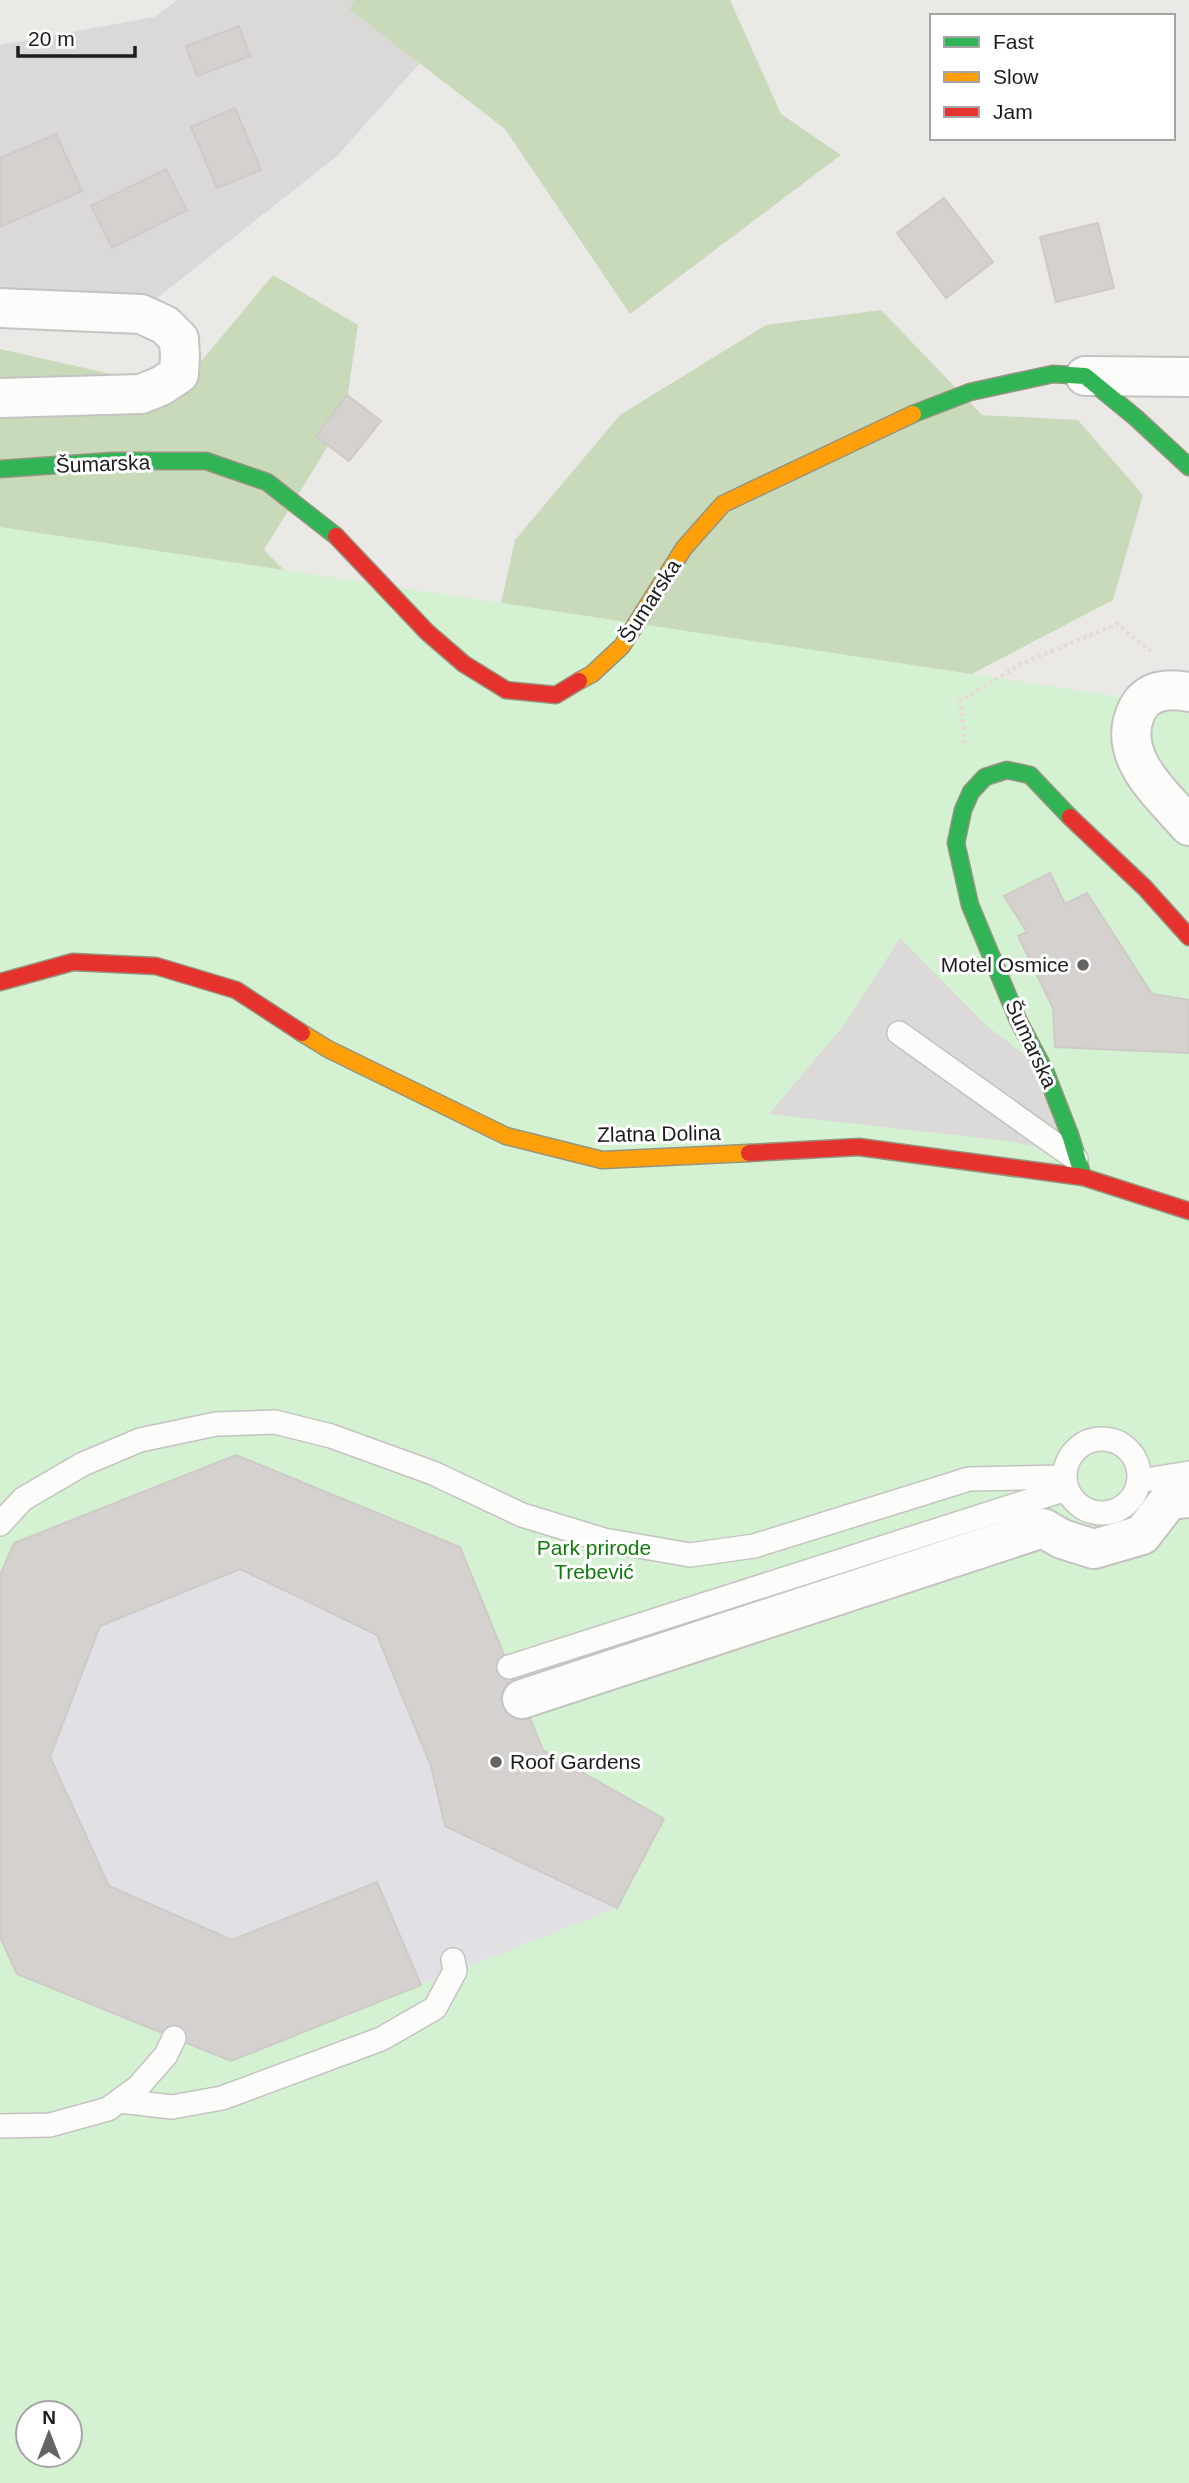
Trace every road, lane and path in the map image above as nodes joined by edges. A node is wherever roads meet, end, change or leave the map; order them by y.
1 (0, 308) edge
2 (1085, 376) junction
3 (1189, 377) edge
4 (0, 398) edge
5 (1189, 467) edge
6 (0, 469) edge
7 (1175, 690) edge
8 (971, 792) junction
9 (1189, 826) edge
10 (1189, 937) edge
11 (0, 982) edge
12 (899, 1033) dead end
13 (1081, 1169) junction
14 (1189, 1211) edge
15 (1189, 1473) edge
16 (1139, 1480) junction
17 (1065, 1483) junction
18 (1189, 1497) edge
19 (0, 1524) edge
20 (515, 1683) joint
21 (453, 1960) dead end
22 (174, 2038) dead end
23 (120, 2101) junction
24 (0, 2126) edge

1 - 4 street
2 - 3 street
2 - 5 street
2 - 6 street, Šumarska
7 - 8 path
7 - 9 street
8 - 10 street
8 - 13 street, Šumarska
11 - 13 street, Zlatna Dolina
12 - 13 lane
13 - 14 street, Zlatna Dolina
15 - 16 lane
16 - 17 lane
16 - 17 lane
17 - 19 lane
17 - 20 lane
18 - 20 street
21 - 23 lane
22 - 23 lane
23 - 24 lane

